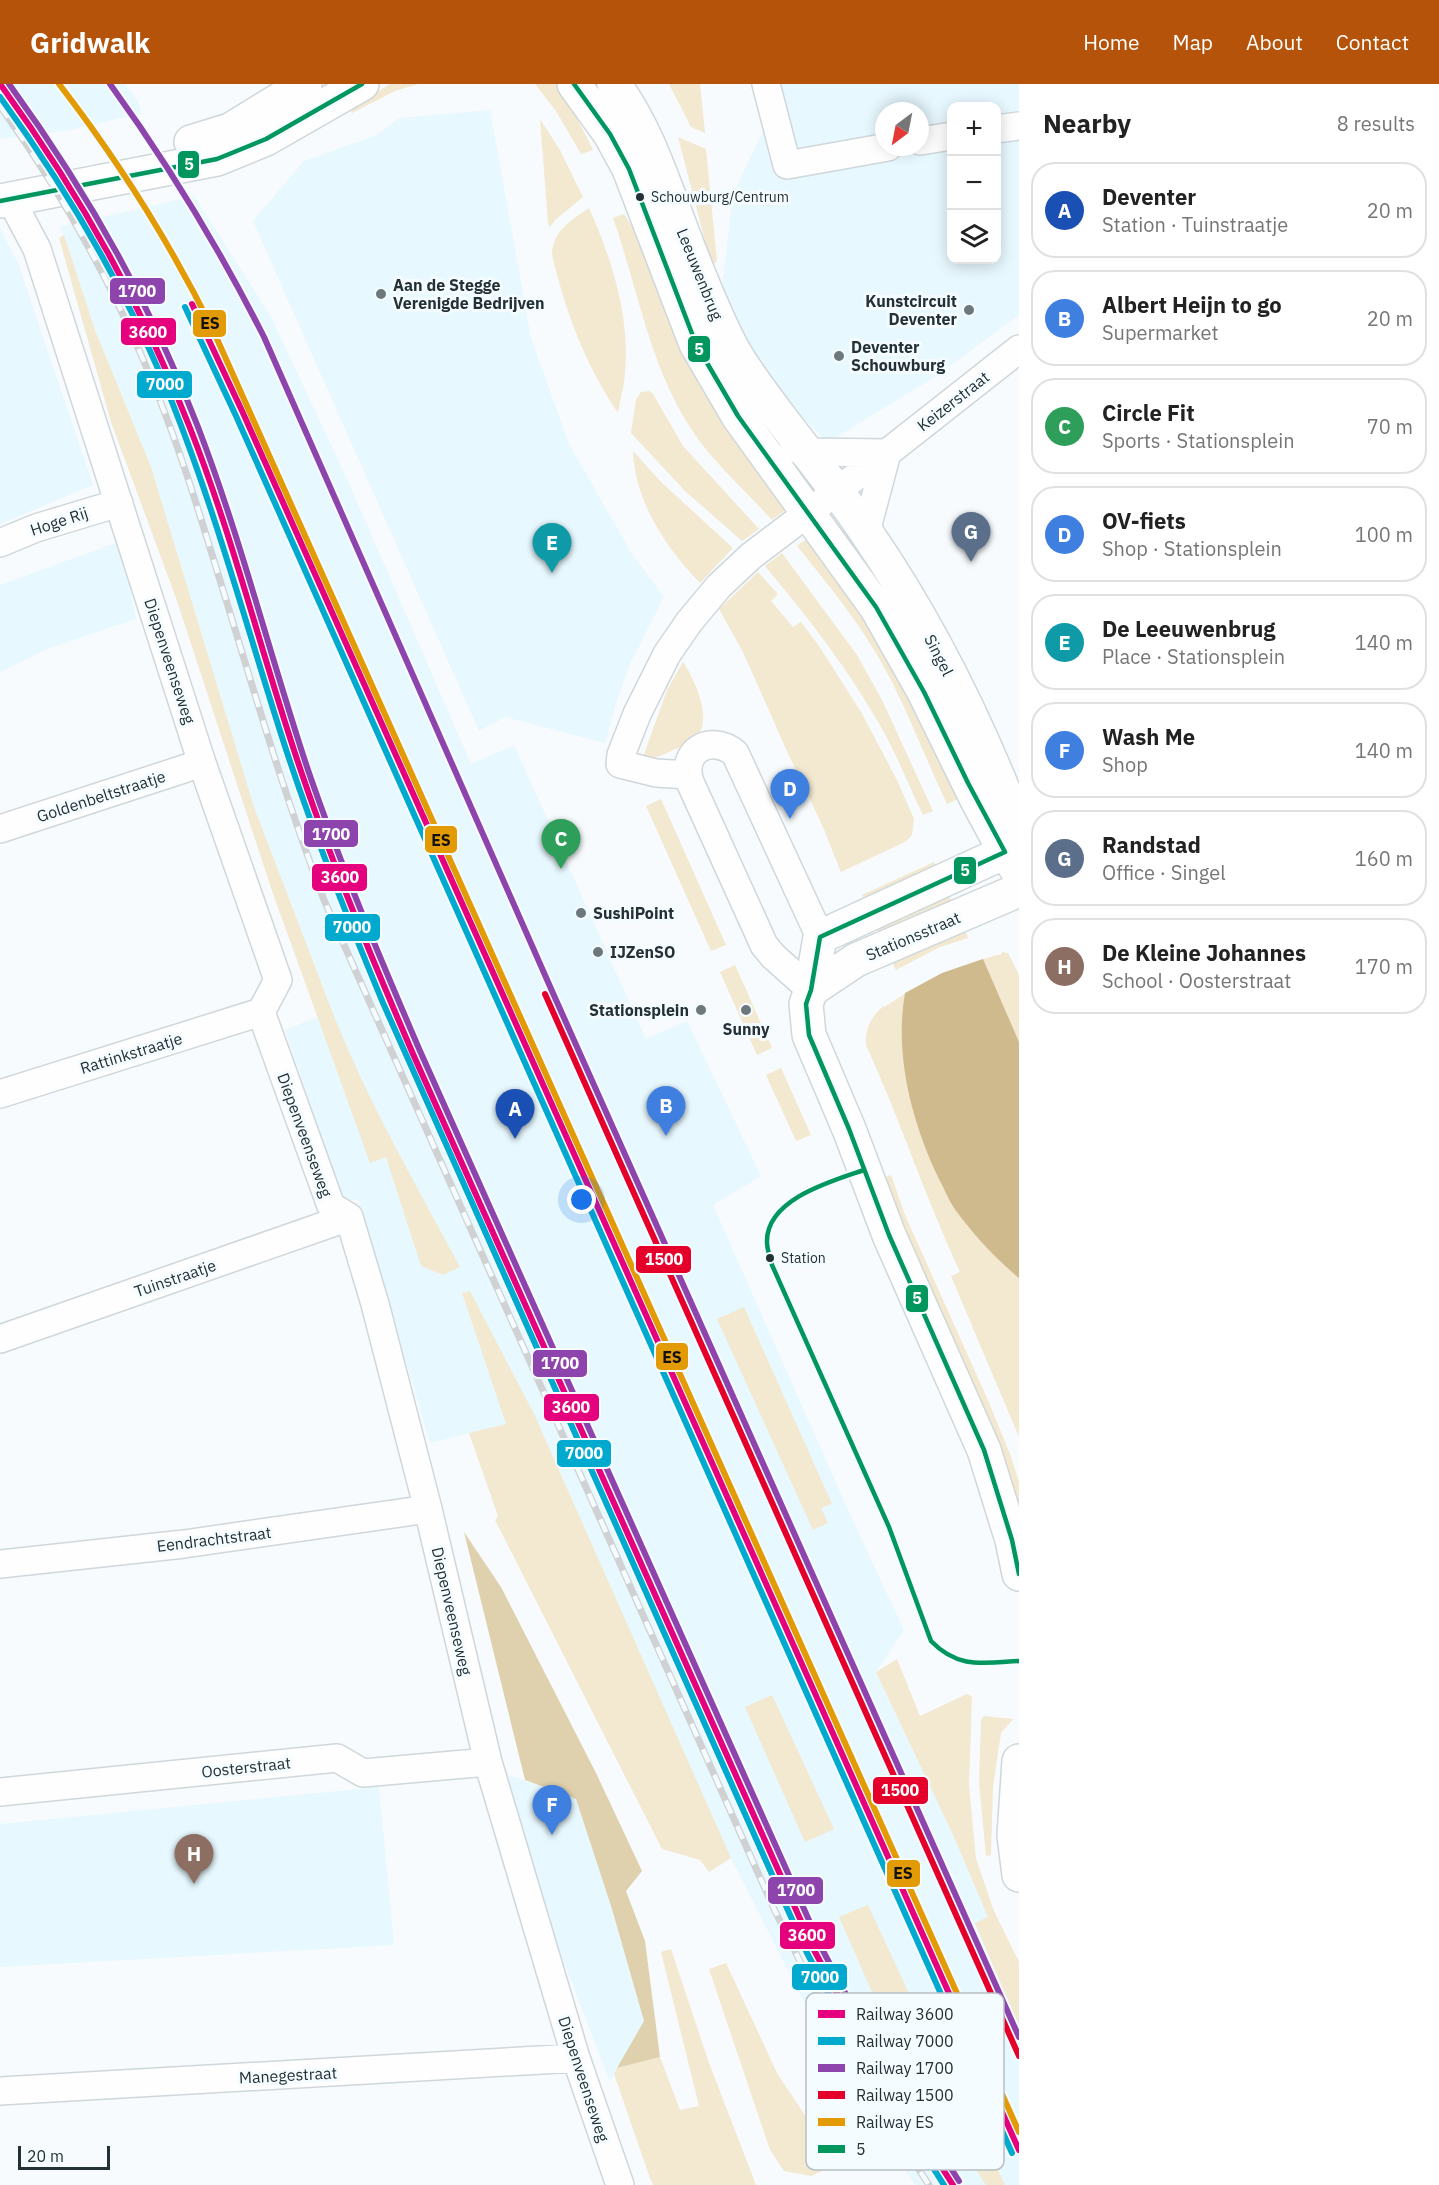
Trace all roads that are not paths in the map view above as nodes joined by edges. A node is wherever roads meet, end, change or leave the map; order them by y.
1 (306, 84) edge
2 (362, 84) edge
3 (574, 84) edge
4 (614, 84) edge
5 (766, 84) edge
6 (1019, 126) edge
7 (1001, 128) edge
8 (947, 137) edge
9 (929, 140) edge
10 (875, 149) edge
11 (7, 197) edge
12 (1019, 349) edge
13 (738, 416) junction
14 (807, 452) junction
15 (887, 453) junction
16 (837, 491) junction
17 (119, 503) junction
18 (808, 513) junction
19 (866, 532) junction
20 (0, 543) edge
21 (202, 763) junction
22 (688, 775) junction
23 (0, 829) edge
24 (1015, 852) edge
25 (1019, 890) edge
26 (820, 938) junction
27 (811, 990) junction
28 (261, 1012) junction
29 (0, 1094) edge
30 (349, 1217) junction
31 (0, 1339) edge
32 (428, 1509) junction
33 (0, 1564) edge
34 (1019, 1574) edge
35 (1019, 1761) edge
36 (488, 1762) junction
37 (0, 1792) edge
38 (1019, 1875) edge
39 (576, 2058) junction
40 (0, 2091) edge
41 (620, 2185) edge

1 - 11 street
2 - 11 street
3 - 13 street, Leeuwenbrug
4 - 14 street, Leeuwenbrug
5 - 10 street
6 - 7 street
8 - 9 street
11 - 17 street, Diepenveenseweg
12 - 15 street, Keizerstraat
13 - 14 street, Leeuwenbrug
13 - 18 street, Leeuwenbrug
14 - 15 street
14 - 16 street, Leeuwenbrug
15 - 16 street, Keizerstraat
15 - 19 street
16 - 18 street, Keizerstraat
16 - 19 street, Singel
17 - 20 street, Hoge Rij
17 - 21 street, Diepenveenseweg
18 - 22 street
18 - 24 street, Singel
19 - 24 street, Singel
21 - 23 street, Goldenbeltstraatje
21 - 28 street, Diepenveenseweg
22 - 26 street
22 - 27 street
24 - 26 street
25 - 27 street, Stationsstraat
26 - 27 street
27 - 34 street
28 - 29 street, Rattinkstraatje
28 - 30 street, Diepenveenseweg
30 - 31 street, Tuinstraatje
30 - 32 street, Diepenveenseweg
32 - 33 street, Eendrachtstraat
32 - 36 street, Diepenveenseweg
35 - 38 street
36 - 37 street, Oosterstraat
36 - 39 street, Diepenveenseweg
39 - 40 street, Manegestraat
39 - 41 street, Diepenveenseweg

